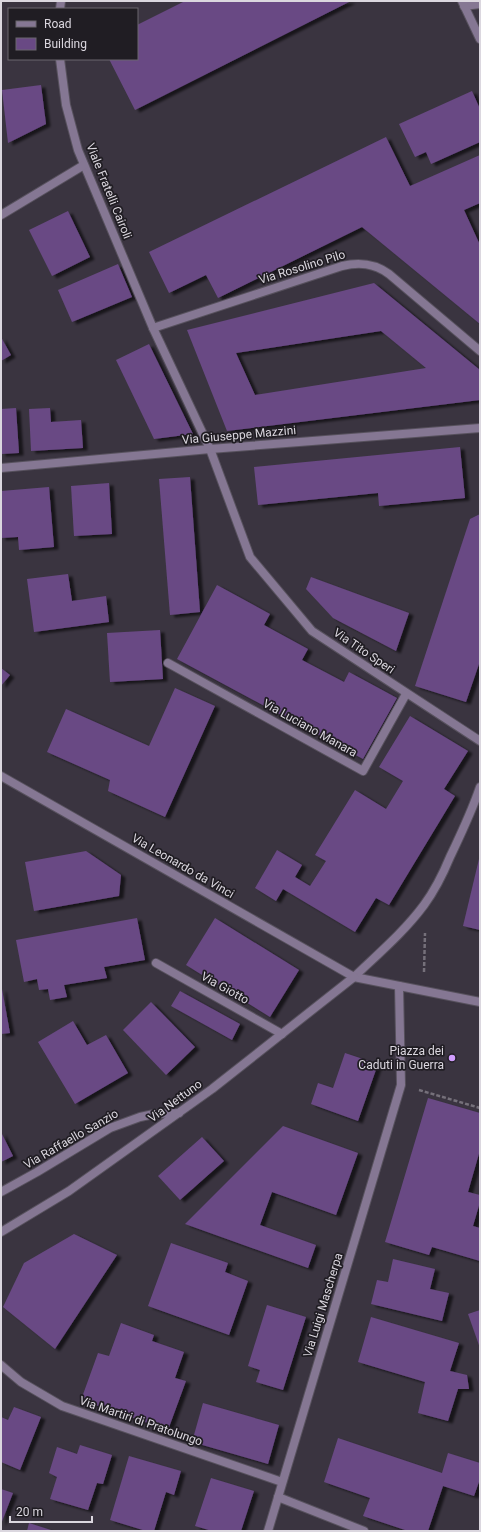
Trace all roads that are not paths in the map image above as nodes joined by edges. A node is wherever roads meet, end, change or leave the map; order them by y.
1 (463, 3) edge
2 (480, 4) edge
3 (480, 39) edge
4 (60, 60) edge
5 (84, 165) junction
6 (1, 215) edge
7 (153, 328) junction
8 (480, 351) edge
9 (480, 428) edge
10 (210, 449) junction
11 (1, 468) edge
12 (168, 663) dead end
13 (406, 694) junction
14 (480, 741) edge
15 (1, 776) edge
16 (480, 787) edge
17 (156, 963) dead end
18 (354, 977) junction
19 (399, 986) junction
20 (480, 1002) edge
21 (282, 1034) junction
22 (179, 1113) junction
23 (1, 1192) edge
24 (1, 1232) edge
25 (1, 1365) edge
26 (282, 1482) junction
27 (278, 1497) junction
28 (268, 1531) edge
29 (364, 1531) edge

1 - 2 street
1 - 3 street
4 - 5 street, Viale Fratelli Cairoli
5 - 6 street
5 - 7 street, Viale Fratelli Cairoli
7 - 8 street, Via Rosolino Pilo
7 - 10 street, Viale Fratelli Cairoli
9 - 10 street, Via Giuseppe Mazzini
10 - 11 street, Via Giuseppe Mazzini
10 - 13 street, Via Tito Speri
12 - 13 street, Via Luciano Manara
13 - 14 street, Via Tito Speri
15 - 18 street, Via Leonardo da Vinci
16 - 18 street, Via Nettuno
17 - 21 street, Via Giotto
18 - 19 street
18 - 21 street, Via Nettuno
19 - 20 street
19 - 26 street, Via Luigi Mascherpa
21 - 22 street, Via Nettuno
22 - 23 street, Via Raffaello Sanzio
22 - 24 street, Via Nettuno
25 - 26 street, Via Martiri di Pratolungo
26 - 27 street, Via Luigi Mascherpa
27 - 28 street, Via Luigi Mascherpa
27 - 29 street

